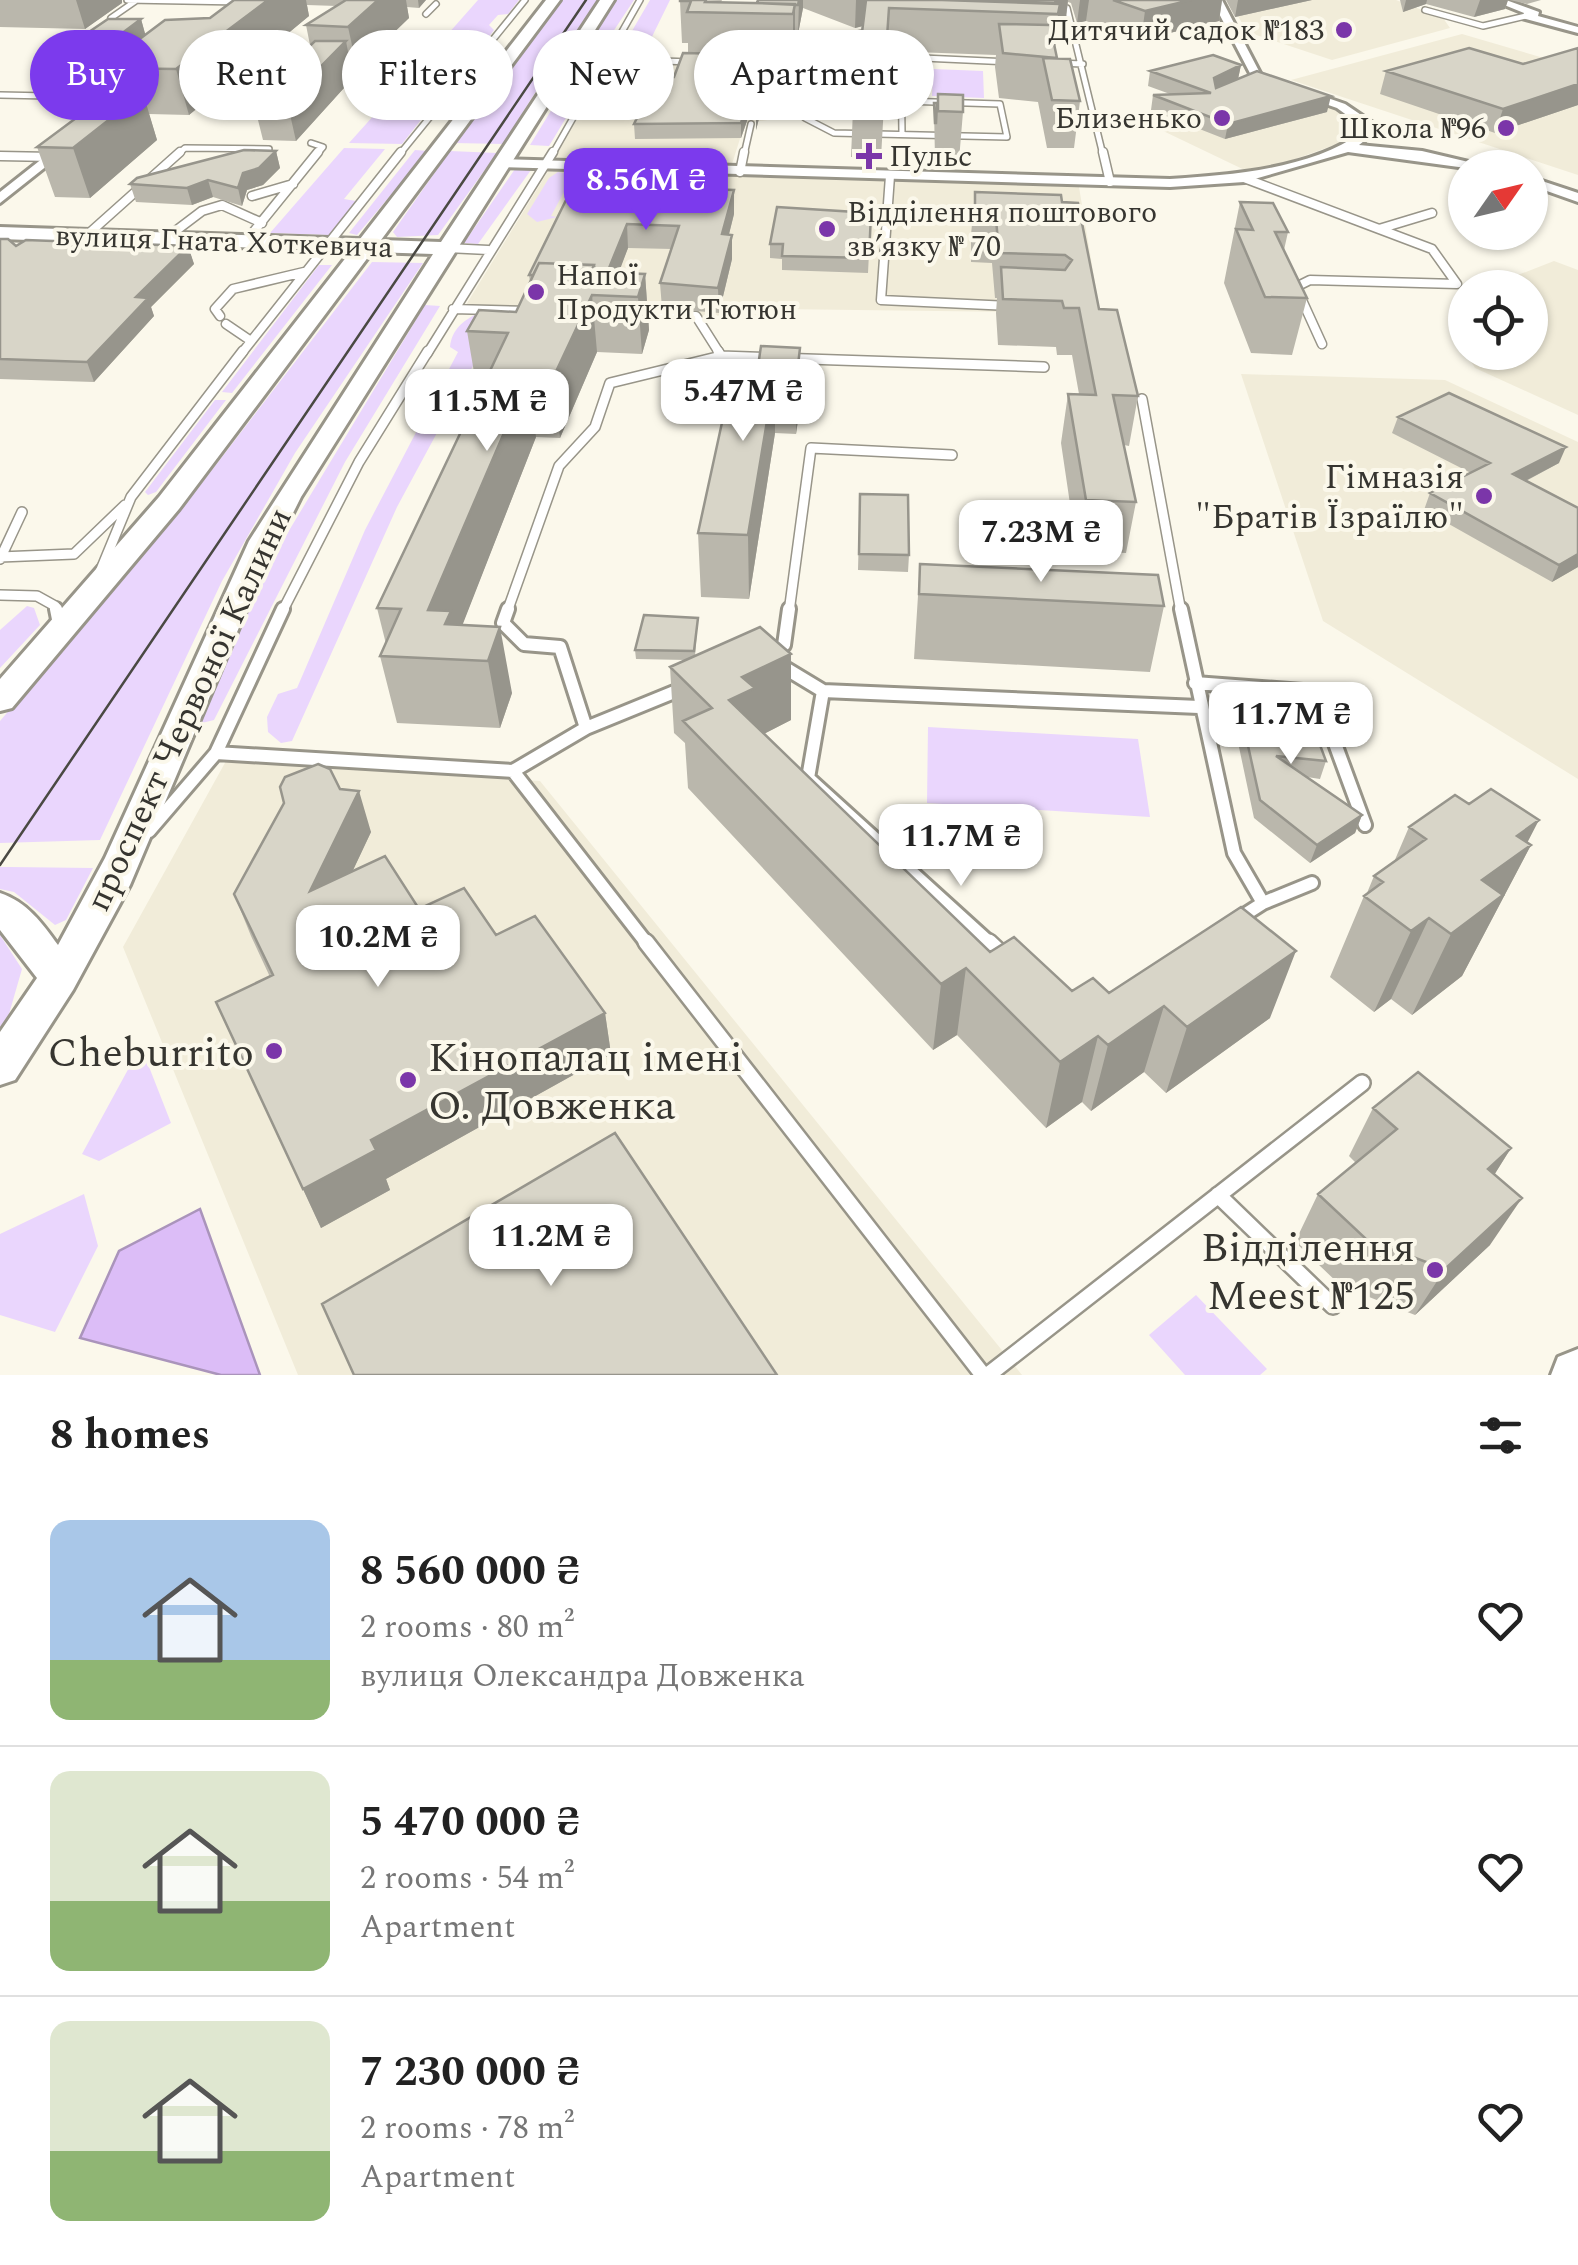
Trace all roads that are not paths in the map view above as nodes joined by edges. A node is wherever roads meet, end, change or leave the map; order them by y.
1 (127, 0) edge
2 (137, 0) edge
3 (525, 0) edge
4 (553, 0) edge
5 (607, 0) edge
6 (640, 0) edge
7 (1046, 0) edge
8 (1216, 0) edge
9 (1496, 0) edge
10 (241, 1) edge
11 (436, 4) dead end
12 (1425, 10) dead end
13 (426, 14) dead end
14 (1526, 16) junction
15 (110, 18) edge
16 (222, 18) edge
17 (891, 27) edge
18 (586, 30) edge
19 (623, 30) edge
20 (876, 30) edge
21 (1578, 30) edge
22 (1030, 39) edge
23 (1076, 40) junction
24 (322, 47) edge
25 (329, 47) edge
26 (934, 59) edge
27 (1013, 62) edge
28 (1051, 63) edge
29 (1083, 64) junction
30 (0, 95) edge
31 (30, 96) edge
32 (934, 102) edge
33 (533, 114) edge
34 (570, 120) edge
35 (808, 120) edge
36 (902, 120) edge
37 (751, 124) edge
38 (80, 134) edge
39 (902, 134) junction
40 (311, 143) dead end
41 (1348, 148) junction
42 (269, 149) edge
43 (0, 156) edge
44 (53, 157) junction
45 (1448, 160) edge
46 (503, 163) junction
47 (544, 165) junction
48 (740, 172) junction
49 (890, 176) junction
50 (1244, 178) junction
51 (1110, 182) junction
52 (294, 184) junction
53 (1548, 188) edge
54 (252, 196) dead end
55 (1578, 198) edge
56 (0, 200) edge
57 (1432, 214) dead end
58 (262, 223) junction
59 (1378, 229) junction
60 (0, 233) edge
61 (86, 236) junction
62 (165, 239) junction
63 (246, 242) junction
64 (328, 244) junction
65 (369, 246) junction
66 (448, 248) junction
67 (488, 250) junction
68 (304, 272) junction
69 (1019, 306) edge
70 (453, 309) junction
71 (548, 311) edge
72 (622, 314) edge
73 (251, 341) junction
74 (1322, 344) dead end
75 (721, 356) junction
76 (1044, 367) dead end
77 (1142, 399) dead end
78 (952, 455) dead end
79 (128, 502) junction
80 (22, 512) dead end
81 (1, 558) edge
82 (0, 595) edge
83 (88, 600) junction
84 (60, 631) junction
85 (763, 656) junction
86 (749, 661) edge
87 (700, 681) edge
88 (1195, 683) junction
89 (823, 691) junction
90 (0, 700) edge
91 (1200, 707) junction
92 (586, 728) junction
93 (216, 753) junction
94 (512, 771) junction
95 (1365, 824) edge
96 (123, 860) junction
97 (1312, 883) dead end
98 (1263, 902) junction
99 (0, 908) edge
100 (1222, 930) edge
101 (1022, 972) edge
102 (59, 978) junction
103 (0, 1067) edge
104 (1362, 1083) dead end
105 (1218, 1194) junction
106 (1334, 1306) dead end
107 (986, 1375) edge

1 - 2 lane
2 - 10 lane
2 - 15 lane
3 - 64 lane
4 - 65 main road
5 - 18 main road, проспект Червоної Калини
6 - 19 lane
7 - 23 lane
8 - 41 street
9 - 14 street
10 - 16 street
11 - 13 lane
12 - 14 lane
14 - 21 street
17 - 20 lane
22 - 23 lane
23 - 29 lane
24 - 25 lane
26 - 27 lane
28 - 29 lane
29 - 51 lane
30 - 31 lane
32 - 39 lane
33 - 46 main road, проспект Червоної Калини
34 - 47 lane
35 - 39 lane
36 - 39 lane
37 - 48 lane
38 - 44 street, вулиця Гната Хоткевича
40 - 52 lane
41 - 45 street
41 - 50 street
42 - 61 lane
43 - 44 lane
44 - 56 street, вулиця Гната Хоткевича
46 - 47 street
46 - 66 main road, проспект Червоної Калини
47 - 48 street
47 - 67 lane
48 - 49 street
49 - 51 street
49 - 69 lane
50 - 51 street
50 - 59 lane
52 - 54 lane
52 - 58 lane
53 - 55 street
57 - 59 lane
58 - 62 lane
58 - 63 lane
59 - 74 lane
60 - 61 main road, вулиця Гната Хоткевича
61 - 62 main road, вулиця Гната Хоткевича
62 - 63 main road, вулиця Гната Хоткевича
63 - 64 main road, вулиця Гната Хоткевича
64 - 65 main road, вулиця Гната Хоткевича
64 - 68 lane
65 - 66 main road, вулиця Гната Хоткевича
65 - 83 main road
66 - 67 lane
66 - 96 main road, проспект Червоної Калини
67 - 70 lane
68 - 73 lane
68 - 73 lane
70 - 71 lane
70 - 93 lane
72 - 75 lane
73 - 79 lane
75 - 76 lane
75 - 92 lane
77 - 88 lane
78 - 85 lane
79 - 81 lane
79 - 83 lane
80 - 81 lane
82 - 84 lane
83 - 84 main road
84 - 90 main road
85 - 86 lane
85 - 89 lane
87 - 92 lane
88 - 91 lane
88 - 95 lane
89 - 91 lane
89 - 101 lane
91 - 98 lane
92 - 94 lane
93 - 94 lane
93 - 96 lane
94 - 107 lane
96 - 102 main road, проспект Червоної Калини
97 - 98 lane
98 - 100 lane
99 - 102 main road
102 - 103 main road, проспект Червоної Калини
104 - 105 lane
105 - 106 lane
105 - 107 lane

